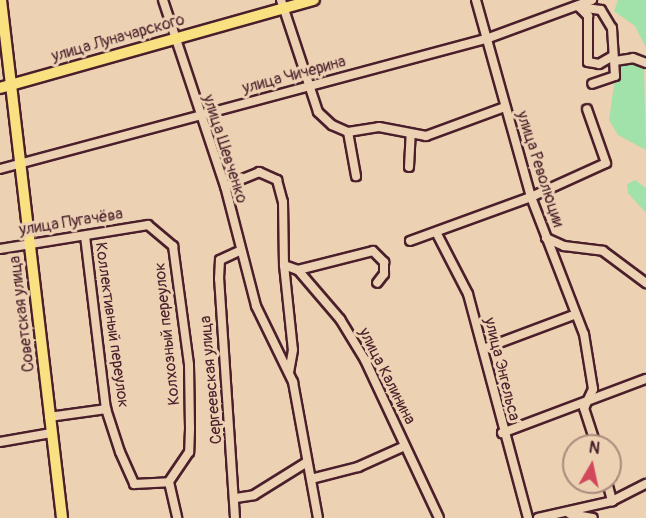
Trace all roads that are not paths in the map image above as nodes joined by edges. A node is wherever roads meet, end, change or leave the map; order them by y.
1 (1, 0) edge
2 (163, 0) edge
3 (314, 0) edge
4 (476, 0) edge
5 (592, 0) edge
6 (282, 5) edge
7 (579, 6) junction
8 (174, 38) junction
9 (486, 39) junction
10 (614, 58) junction
11 (646, 63) edge
12 (592, 84) dead end
13 (5, 86) edge
14 (308, 87) junction
15 (505, 107) junction
16 (587, 110) dead end
17 (198, 115) junction
18 (348, 132) junction
19 (411, 134) junction
20 (22, 163) junction
21 (409, 167) dead end
22 (0, 169) edge
23 (356, 176) dead end
24 (225, 186) junction
25 (531, 197) junction
26 (148, 225) joint
27 (436, 232) junction
28 (85, 236) junction
29 (546, 238) junction
30 (410, 241) dead end
31 (29, 244) junction
32 (0, 249) edge
33 (239, 251) junction
34 (284, 265) junction
35 (298, 270) junction
36 (376, 283) dead end
37 (646, 283) edge
38 (576, 314) junction
39 (483, 349) junction
40 (290, 372) junction
41 (646, 379) edge
42 (587, 402) junction
43 (106, 409) junction
44 (49, 417) junction
45 (51, 433) junction
46 (502, 433) junction
47 (592, 434) edge
48 (0, 442) edge
49 (405, 446) junction
50 (307, 462) junction
51 (311, 478) junction
52 (170, 482) junction
53 (646, 484) edge
54 (610, 494) edge
55 (236, 498) junction
56 (612, 501) junction
57 (566, 513) junction
58 (552, 517) edge
59 (62, 518) edge
60 (177, 518) edge
61 (235, 518) edge
62 (318, 518) edge
63 (439, 518) edge
64 (528, 518) edge
65 (538, 518) edge
66 (593, 518) edge

1 - 13 main road, Советская улица
2 - 8 street, улица Шевченко
3 - 6 main road, улица Луначарского
4 - 9 street, улица Революции
5 - 7 street, улица Чичерина
6 - 8 main road, улица Луначарского
6 - 14 street
7 - 9 street, улица Чичерина
7 - 10 street
7 - 10 street
8 - 13 main road, улица Луначарского
8 - 17 street, улица Шевченко
9 - 14 street, улица Чичерина
9 - 15 street, улица Революции
10 - 11 street
10 - 12 street
13 - 20 main road, Советская улица
14 - 17 street, улица Чичерина
14 - 18 street
15 - 19 street
15 - 25 street, улица Революции
16 - 25 street
17 - 20 street, улица Чичерина
17 - 24 street, улица Шевченко
18 - 19 street
18 - 23 street
19 - 21 street
20 - 22 street, улица Чичерина
20 - 31 main road, Советская улица
24 - 33 street, улица Шевченко
24 - 34 street
25 - 27 street
25 - 29 street, улица Революции
26 - 28 street, улица Пугачёва
26 - 52 street, Колхозный переулок
27 - 30 street
27 - 39 street, улица Энгельса
28 - 31 street, улица Пугачёва
28 - 43 street, Коллективный переулок
29 - 37 street, улица Революции
29 - 38 street
31 - 32 street, улица Пугачёва
31 - 44 main road, Советская улица
33 - 40 street, улица Шевченко
33 - 55 street, Сергеевская улица
34 - 35 street, улица Калинина
34 - 40 street, улица Шевченко
35 - 36 street
35 - 49 street, улица Калинина
38 - 39 street
38 - 42 street
39 - 46 street, улица Энгельса
40 - 50 street, улица Шевченко
41 - 42 street
42 - 46 street
42 - 47 street
43 - 44 street
43 - 52 street, Коллективный переулок
44 - 45 main road, Советская улица
45 - 48 street
45 - 59 main road, Советская улица
46 - 64 street, улица Энгельса
49 - 51 street
49 - 63 street, улица Калинина
50 - 51 street, улица Шевченко
50 - 55 street
51 - 62 street, улица Шевченко
52 - 60 street
53 - 56 street
54 - 56 street
55 - 61 street, Сергеевская улица
56 - 57 street
57 - 58 street
57 - 66 street
58 - 65 street

